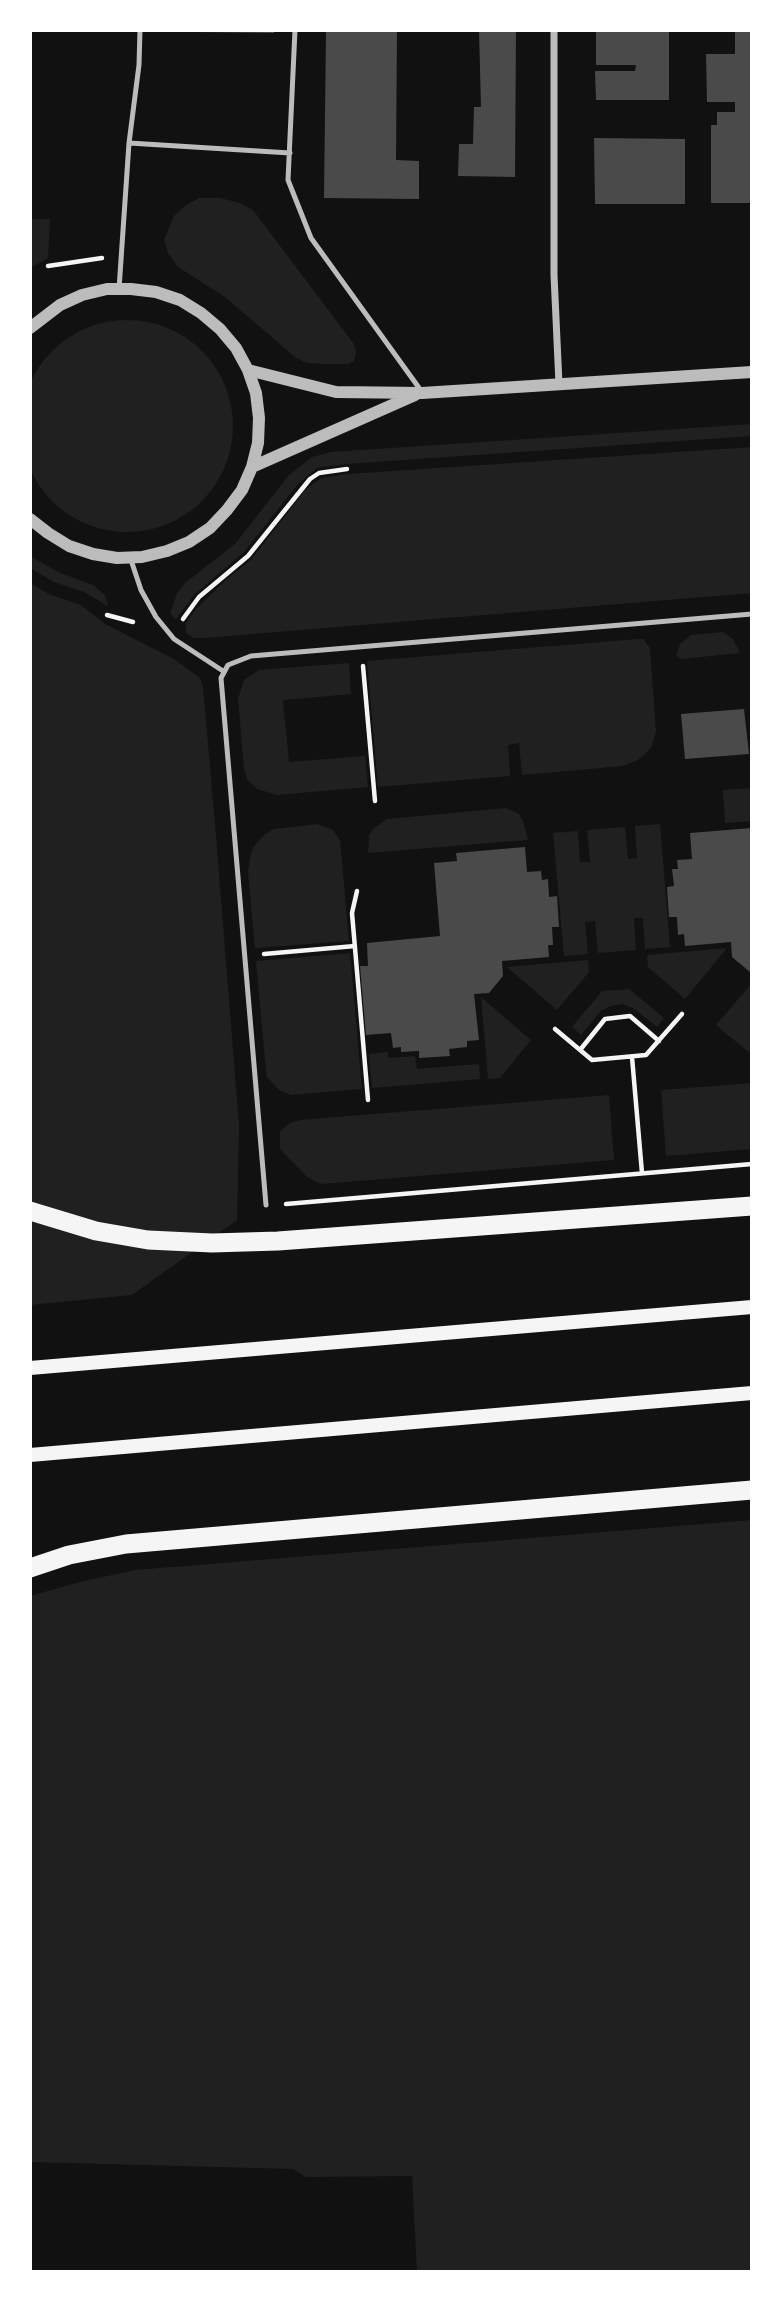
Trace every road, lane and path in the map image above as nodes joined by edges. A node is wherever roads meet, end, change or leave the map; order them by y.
1 (140, 30) edge
2 (295, 30) edge
3 (554, 30) edge
4 (129, 143) junction
5 (290, 153) junction
6 (121, 255) junction
7 (48, 266) dead end
8 (119, 289) junction
9 (30, 328) edge
10 (248, 370) junction
11 (752, 372) edge
12 (559, 384) junction
13 (422, 393) junction
14 (252, 467) junction
15 (347, 469) dead end
16 (30, 519) edge
17 (130, 557) junction
18 (752, 614) edge
19 (181, 621) dead end
20 (361, 647) junction
21 (223, 671) junction
22 (375, 801) dead end
23 (357, 891) dead end
24 (355, 946) junction
25 (256, 954) dead end
26 (682, 1014) dead end
27 (555, 1029) dead end
28 (659, 1041) junction
29 (580, 1050) junction
30 (632, 1057) junction
31 (368, 1100) dead end
32 (752, 1164) edge
33 (642, 1173) junction
34 (266, 1205) joint
35 (752, 1206) edge
36 (30, 1211) edge
37 (752, 1307) edge
38 (30, 1368) edge
39 (752, 1393) edge
40 (30, 1455) edge
41 (752, 1490) edge
42 (30, 1568) edge

1 - 4 lane
2 - 5 lane
3 - 12 street
4 - 5 lane
4 - 6 lane
5 - 13 lane
6 - 7 path
6 - 8 lane
8 - 9 street
8 - 10 street
10 - 13 street
10 - 14 street
11 - 12 street
12 - 13 street
13 - 14 street
14 - 17 street
15 - 19 path
16 - 17 street
17 - 21 lane
18 - 20 lane
20 - 21 lane
20 - 22 path
21 - 34 lane
23 - 24 path
24 - 25 path
24 - 31 path
26 - 28 path
27 - 29 path
28 - 29 path
28 - 30 path
29 - 30 path
30 - 33 path
32 - 33 path
33 - 34 path
35 - 36 highway
37 - 38 main road
39 - 40 main road
41 - 42 highway

